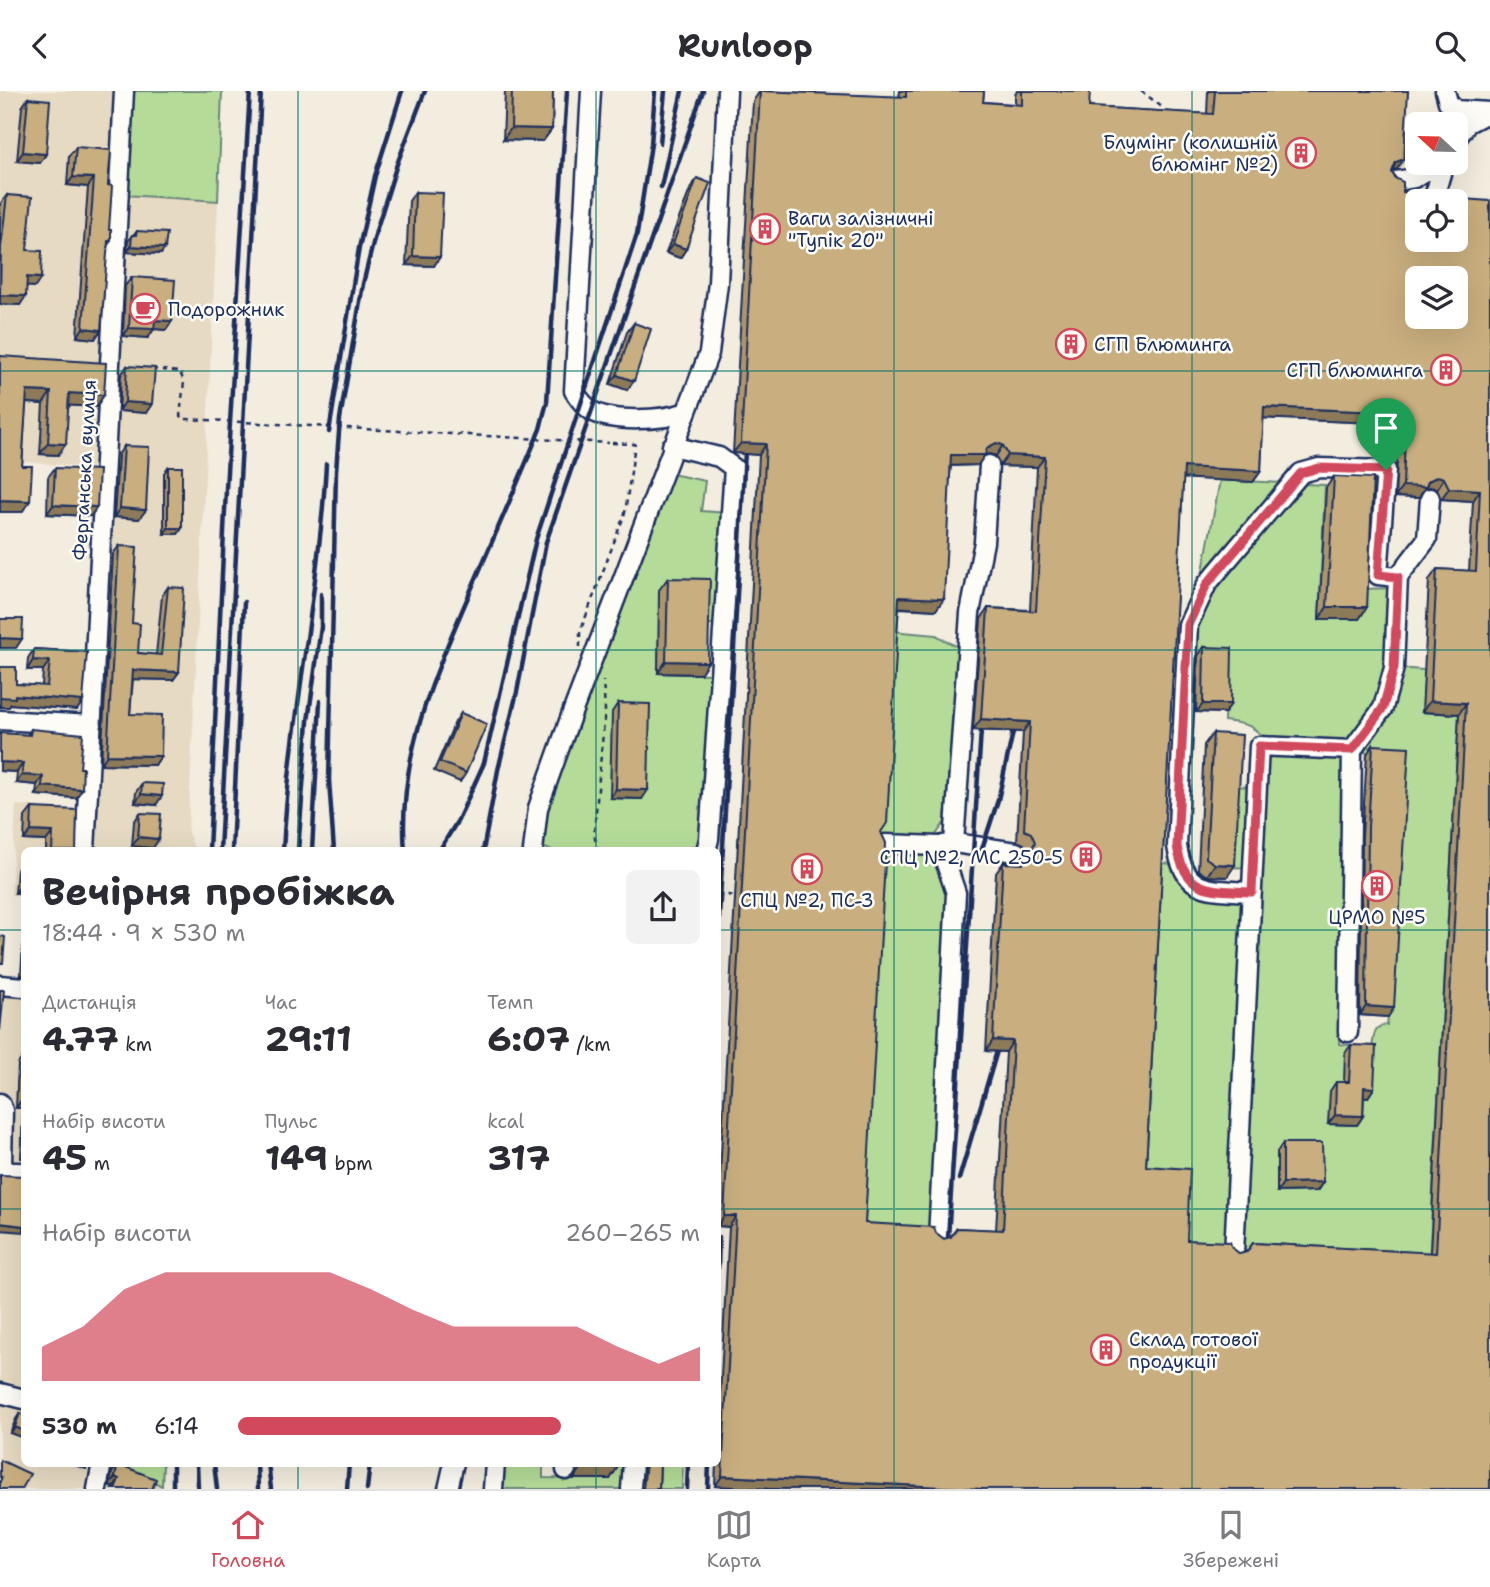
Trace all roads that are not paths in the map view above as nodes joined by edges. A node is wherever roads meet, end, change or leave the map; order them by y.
1 (124, 91) edge
2 (591, 91) edge
3 (727, 91) edge
4 (1445, 91) edge
5 (1489, 112) edge
6 (1468, 123) edge
7 (1419, 175) edge
8 (1396, 181) edge
9 (684, 413) junction
10 (672, 446) junction
11 (989, 465) edge
12 (1430, 498) edge
13 (1398, 577) junction
14 (0, 720) edge
15 (92, 725) junction
16 (1352, 750) junction
17 (885, 844) edge
18 (947, 845) junction
19 (85, 847) edge
20 (533, 847) edge
21 (707, 847) edge
22 (1016, 852) dead end
23 (1252, 892) junction
24 (0, 985) edge
25 (21, 987) edge
26 (1348, 1032) dead end
27 (0, 1103) edge
28 (21, 1172) edge
29 (938, 1238) edge
30 (1234, 1253) edge
31 (0, 1393) edge
32 (21, 1398) edge
33 (101, 1467) edge
34 (453, 1467) edge
35 (495, 1467) edge
36 (633, 1467) edge
37 (97, 1489) edge
38 (448, 1489) edge
39 (493, 1489) edge
40 (631, 1489) edge

1 - 15 street, Ферганська вулиця
2 - 9 street
3 - 9 street
4 - 5 street
5 - 6 street
7 - 8 street
9 - 10 street
10 - 20 street
10 - 21 street
11 - 18 street
12 - 13 street
13 - 16 street
13 - 23 street
14 - 15 street
15 - 19 street, Ферганська вулиця
16 - 23 street
16 - 26 street
17 - 18 street
18 - 22 street
18 - 29 street
23 - 30 street
24 - 25 street
27 - 28 street
31 - 32 street
33 - 37 street
34 - 38 street
35 - 39 street
36 - 40 street

